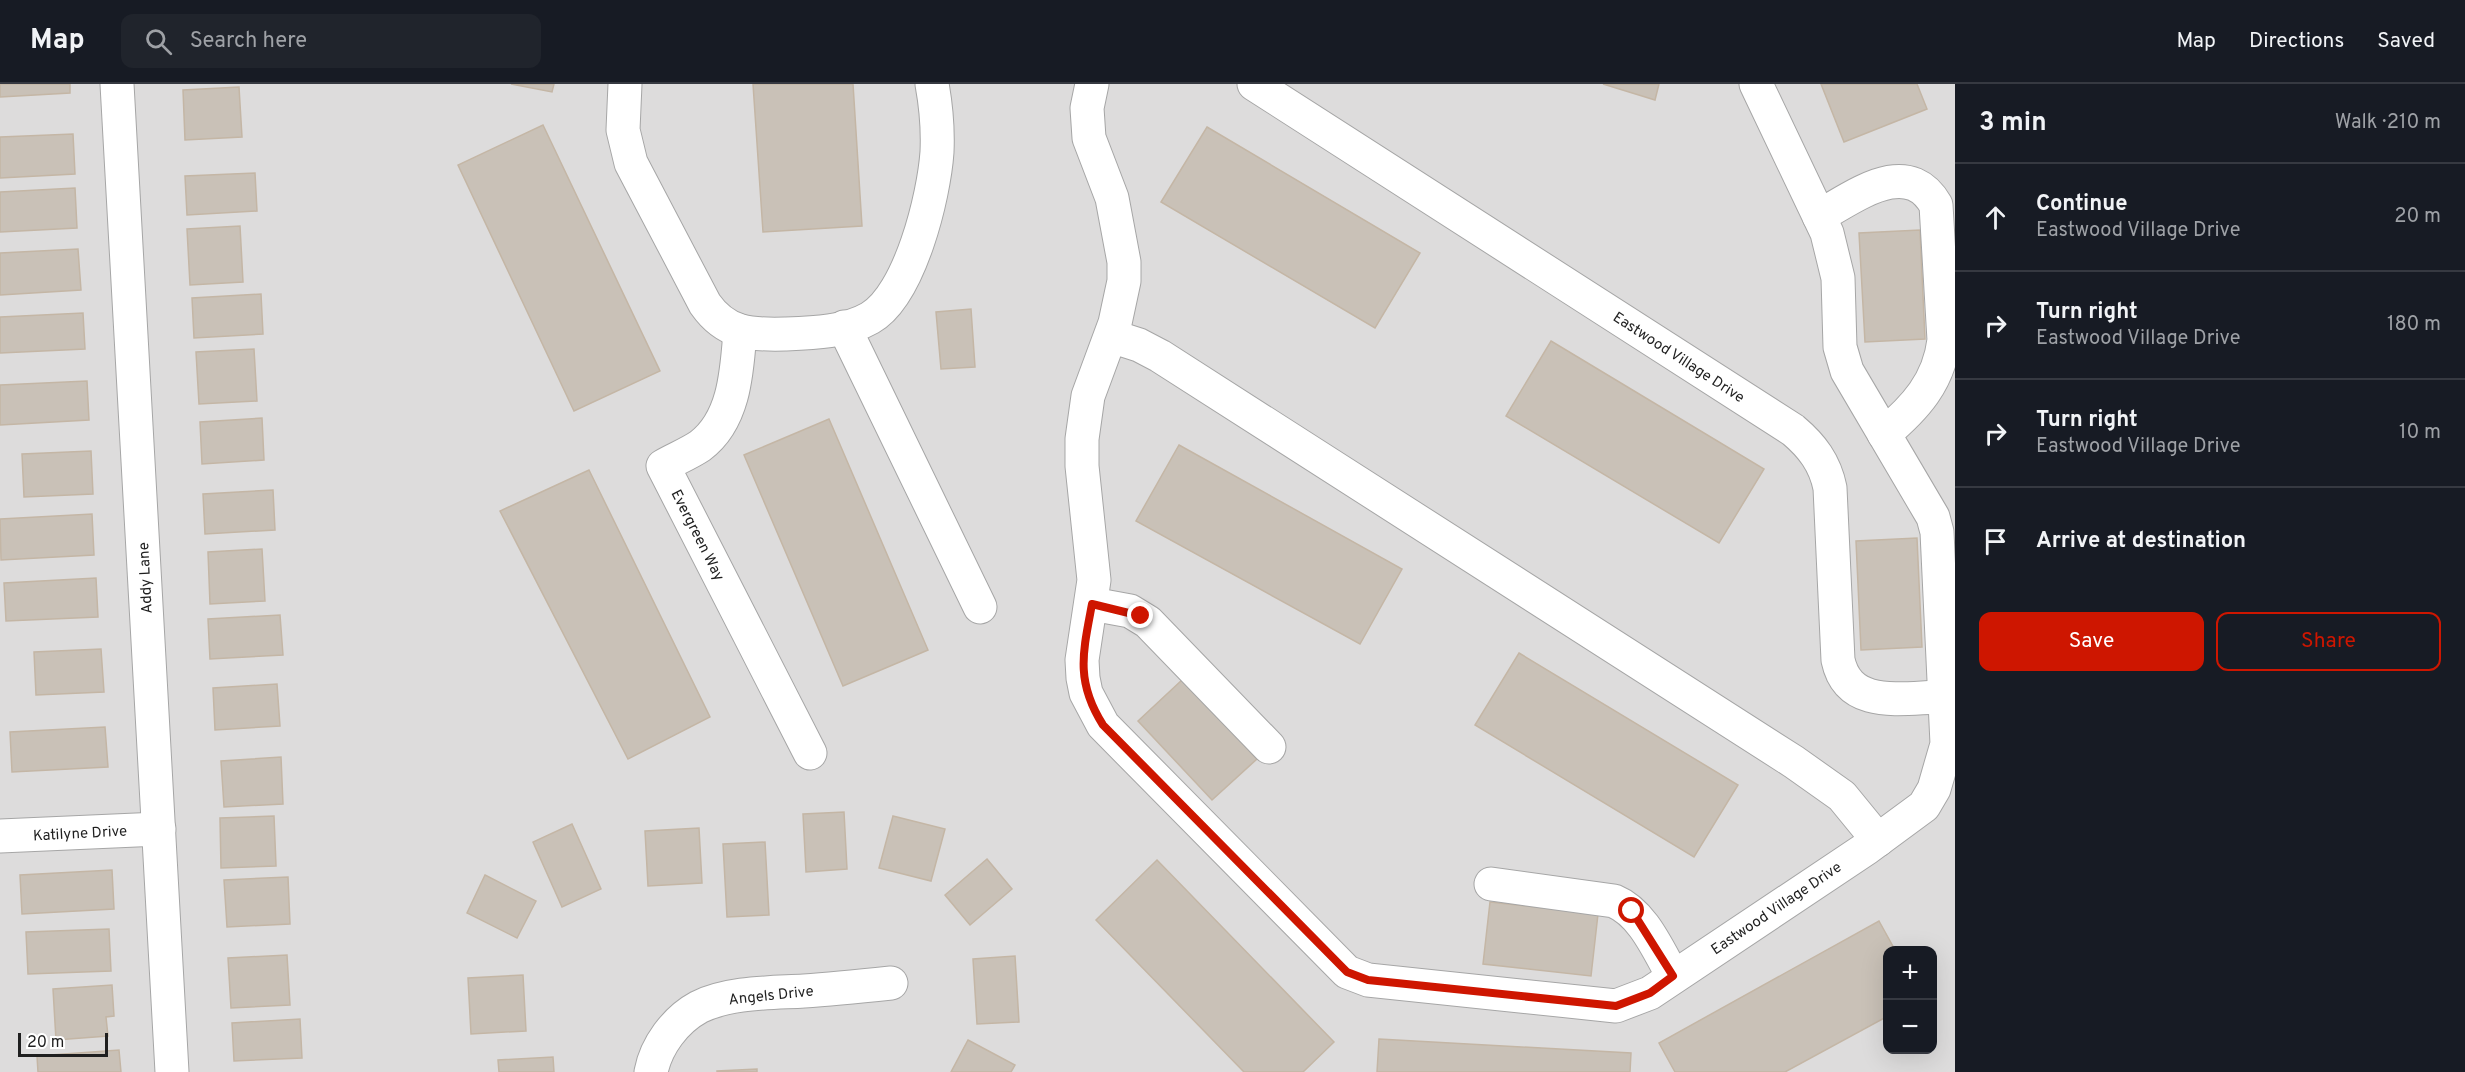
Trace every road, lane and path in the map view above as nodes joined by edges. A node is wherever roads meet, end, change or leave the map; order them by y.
1 (117, 84) edge
2 (625, 84) edge
3 (932, 84) edge
4 (1092, 84) edge
5 (1254, 84) edge
6 (1756, 84) edge
7 (1820, 216) junction
8 (844, 327) junction
9 (740, 331) junction
10 (1111, 336) junction
11 (1884, 434) junction
12 (1092, 604) junction
13 (980, 607) dead end
14 (1944, 697) junction
15 (1269, 747) dead end
16 (810, 753) dead end
17 (159, 829) junction
18 (0, 837) edge
19 (1878, 840) junction
20 (1491, 884) dead end
21 (1673, 976) junction
22 (891, 983) dead end
23 (172, 1072) edge
24 (651, 1072) edge

1 - 17 street, Addy Lane
2 - 9 street
3 - 8 street
4 - 10 street, Eastwood Village Drive
5 - 14 street, Eastwood Village Drive
6 - 7 street, Eastwood Village Drive
7 - 11 street, Eastwood Village Drive
7 - 11 street
8 - 9 street
8 - 13 street
9 - 16 street, Evergreen Way
10 - 12 street, Eastwood Village Drive
10 - 19 street
11 - 14 street, Eastwood Village Drive
12 - 15 street
12 - 21 street, Eastwood Village Drive
14 - 19 street, Eastwood Village Drive
17 - 18 street, Katilyne Drive
17 - 23 street, Addy Lane
19 - 21 street, Eastwood Village Drive
20 - 21 street
22 - 24 street, Angels Drive

